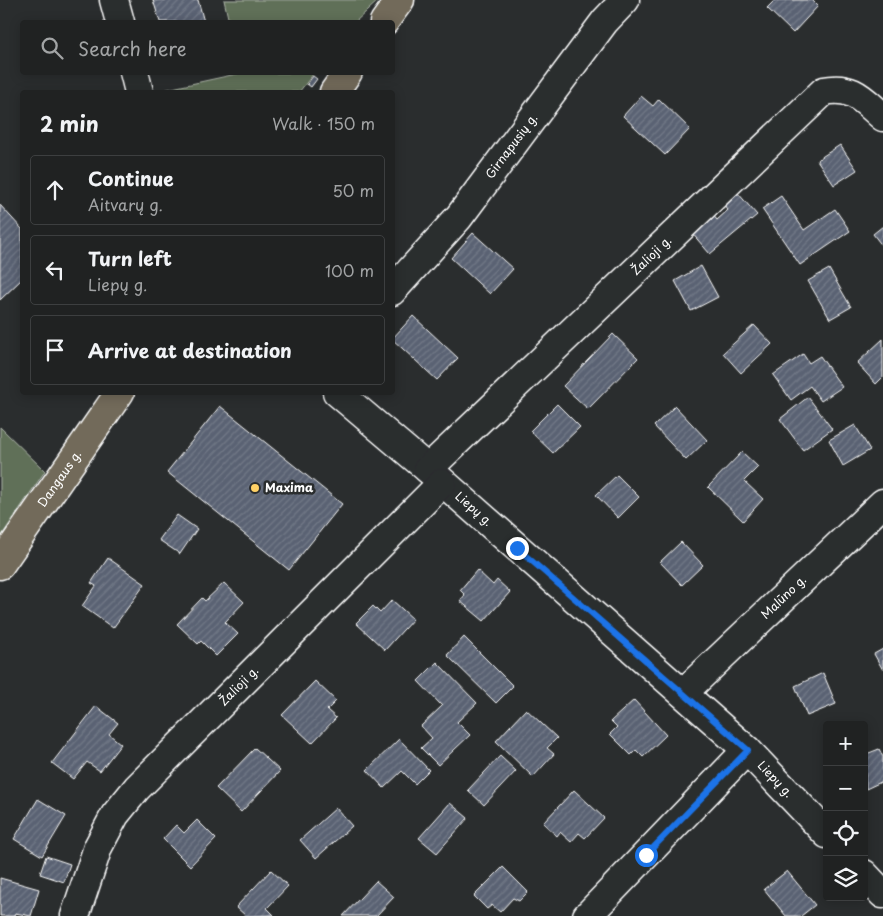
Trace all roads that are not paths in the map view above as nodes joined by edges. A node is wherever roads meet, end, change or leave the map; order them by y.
1 (114, 0) edge
2 (400, 0) edge
3 (625, 0) edge
4 (119, 20) edge
5 (385, 20) edge
6 (135, 75) edge
7 (346, 75) edge
8 (138, 90) edge
9 (335, 90) edge
10 (883, 117) edge
11 (395, 288) edge
12 (118, 395) edge
13 (340, 395) edge
14 (435, 476) junction
15 (883, 503) edge
16 (0, 565) edge
17 (683, 693) junction
18 (748, 750) junction
19 (823, 830) edge
20 (868, 878) edge
21 (883, 894) edge
22 (75, 916) edge
23 (587, 916) edge

1 - 4 street
2 - 5 main road
3 - 11 street, Girnapusių g.
6 - 8 street
7 - 9 main road
10 - 14 street, Žalioji g.
12 - 16 main road, Dangaus g.
13 - 14 street, Liepų g.
14 - 17 street, Liepų g.
14 - 22 street, Žalioji g.
15 - 17 street, Malūno g.
17 - 18 street, Liepų g.
18 - 19 street, Liepų g.
18 - 23 street
20 - 21 street

